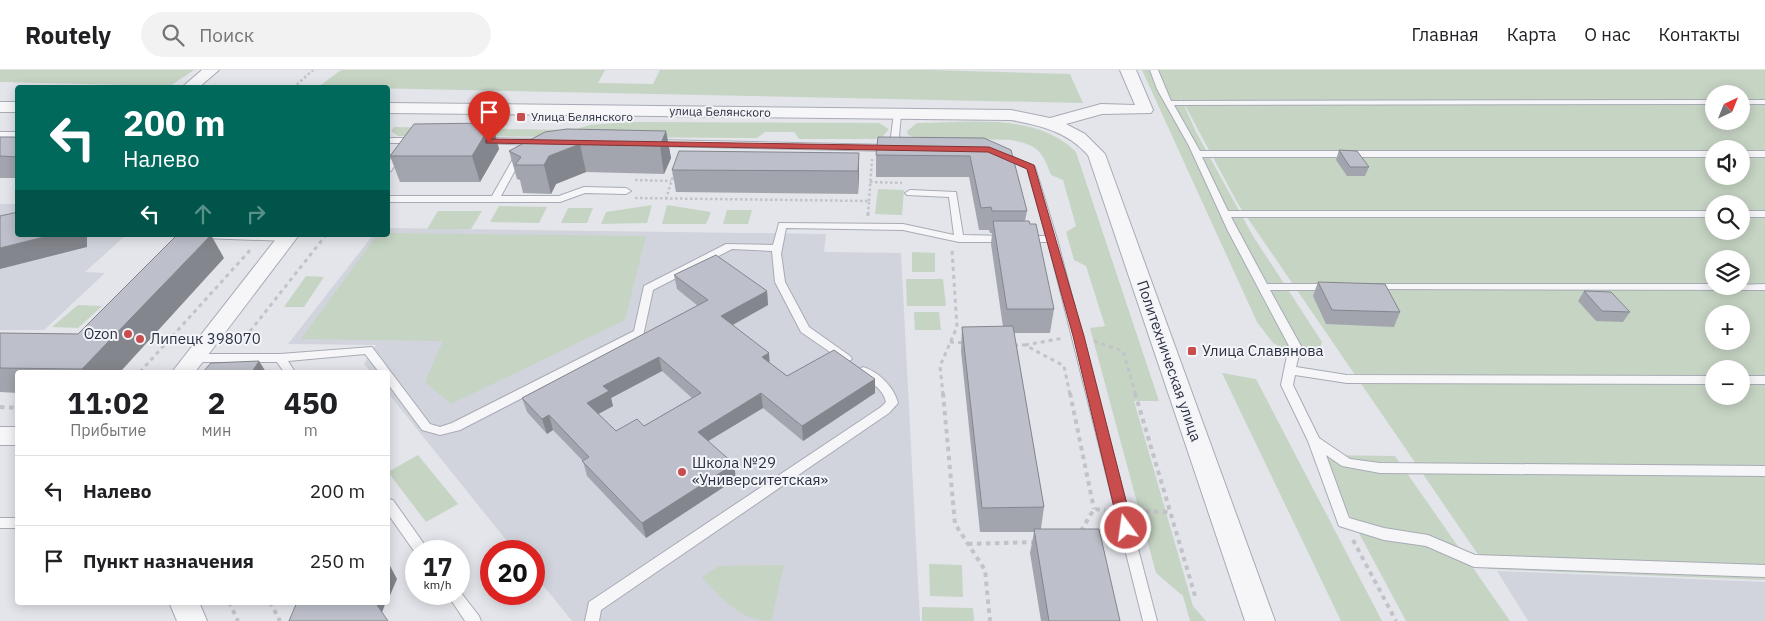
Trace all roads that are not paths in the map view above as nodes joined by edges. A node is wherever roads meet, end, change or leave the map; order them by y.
1 (211, 70) edge
2 (1128, 70) edge
3 (1154, 70) edge
4 (192, 85) edge
5 (1705, 102) edge
6 (1750, 102) edge
7 (1765, 102) edge
8 (1169, 103) junction
9 (0, 107) edge
10 (15, 107) edge
11 (394, 108) edge
12 (897, 114) junction
13 (1051, 123) junction
14 (0, 135) edge
15 (15, 135) edge
16 (390, 140) edge
17 (409, 141) junction
18 (426, 141) edge
19 (470, 141) edge
20 (527, 142) junction
21 (547, 142) edge
22 (646, 143) edge
23 (989, 149) edge
24 (1196, 154) junction
25 (1705, 154) edge
26 (1750, 154) edge
27 (1765, 154) edge
28 (530, 160) edge
29 (390, 166) edge
30 (512, 167) junction
31 (910, 193) dead end
32 (628, 195) road end
33 (390, 199) edge
34 (495, 199) junction
35 (1225, 214) junction
36 (1705, 214) edge
37 (1750, 214) edge
38 (1765, 214) edge
39 (287, 237) edge
40 (955, 238) junction
41 (1052, 239) junction
42 (777, 248) junction
43 (1264, 287) junction
44 (1342, 287) edge
45 (1362, 287) edge
46 (1765, 287) edge
47 (280, 358) junction
48 (190, 365) edge
49 (289, 370) edge
50 (383, 370) edge
51 (1290, 370) junction
52 (390, 379) edge
53 (1705, 380) edge
54 (1750, 380) edge
55 (1765, 380) edge
56 (0, 436) edge
57 (15, 436) edge
58 (1314, 441) junction
59 (1765, 471) edge
60 (390, 507) edge
61 (0, 523) edge
62 (15, 523) edge
63 (414, 540) edge
64 (1765, 571) edge
65 (185, 605) edge
66 (462, 605) edge
67 (192, 621) edge
68 (474, 621) edge
69 (592, 621) edge
70 (1150, 621) edge
71 (1260, 621) edge

1 - 4 street
2 - 13 street
3 - 8 lane
5 - 8 lane
6 - 7 lane
8 - 24 lane
9 - 10 street
11 - 12 street, улица Белянского
12 - 13 street, улица Белянского
12 - 22 lane
13 - 71 street, Политехническая улица
14 - 15 lane
16 - 17 lane
17 - 18 lane
17 - 29 lane
19 - 20 lane
20 - 21 lane
20 - 30 lane
23 - 41 lane
24 - 25 lane
24 - 35 lane
26 - 27 lane
28 - 30 lane
30 - 34 lane
31 - 40 lane
32 - 34 lane
33 - 34 lane
35 - 36 lane
35 - 43 lane
37 - 38 lane
39 - 48 street
40 - 41 lane
40 - 42 lane
41 - 70 lane
42 - 52 lane
42 - 69 lane
43 - 44 lane
43 - 51 lane
45 - 46 lane
47 - 48 lane
47 - 49 lane
47 - 50 lane
51 - 53 lane
51 - 58 lane
54 - 55 lane
56 - 57 street
58 - 59 lane
58 - 64 lane
60 - 63 lane
61 - 62 lane
65 - 67 street
66 - 68 lane

